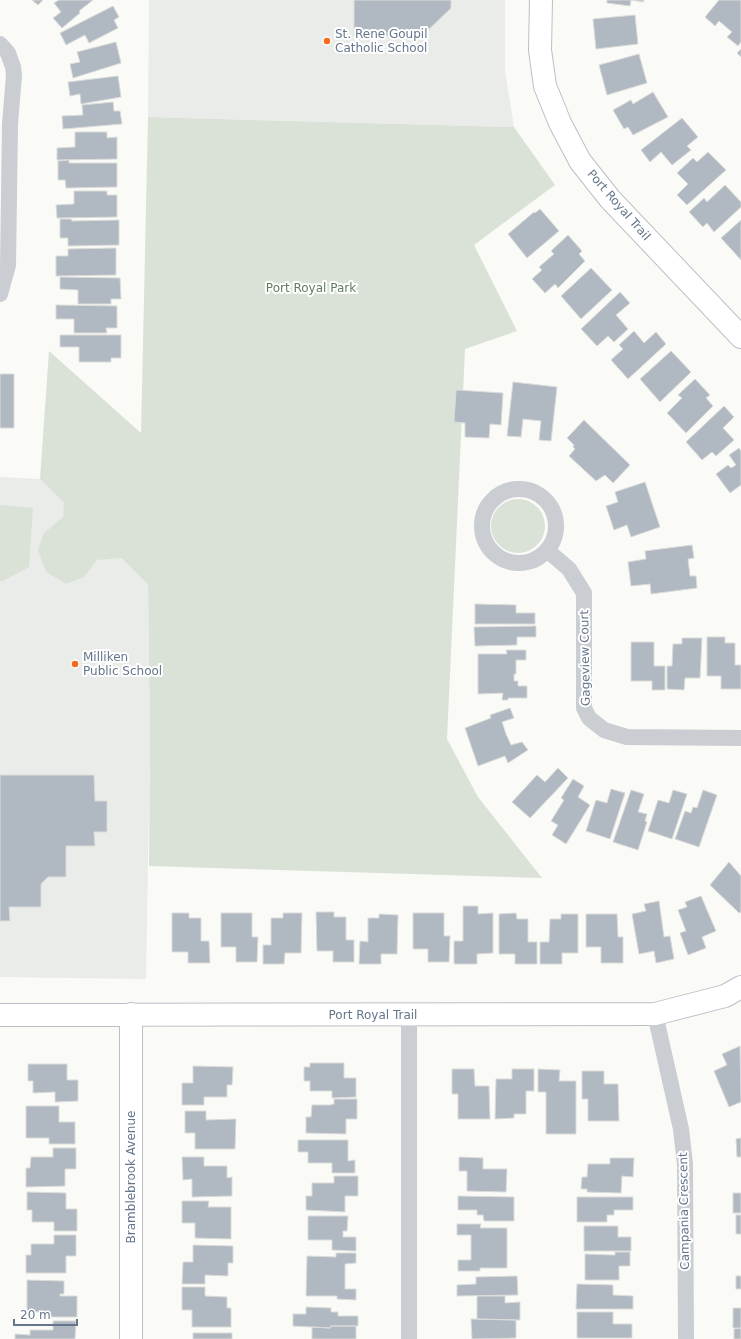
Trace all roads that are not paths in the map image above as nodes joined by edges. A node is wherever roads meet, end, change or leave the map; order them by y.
1 (541, 0) edge
2 (0, 44) edge
3 (0, 294) edge
4 (741, 337) edge
5 (548, 551) junction
6 (741, 738) edge
7 (741, 987) edge
8 (131, 1014) junction
9 (409, 1014) junction
10 (655, 1014) junction
11 (0, 1015) edge
12 (131, 1339) edge
13 (409, 1339) edge
14 (686, 1339) edge

1 - 4 street, Port Royal Trail
2 - 3 street
5 - 5 street
5 - 6 street, Gageview Court
7 - 10 street, Port Royal Trail
8 - 9 street, Port Royal Trail
8 - 11 street, Port Royal Trail
8 - 12 street, Bramblebrook Avenue
9 - 10 street, Port Royal Trail
9 - 13 street
10 - 14 street, Campania Crescent

